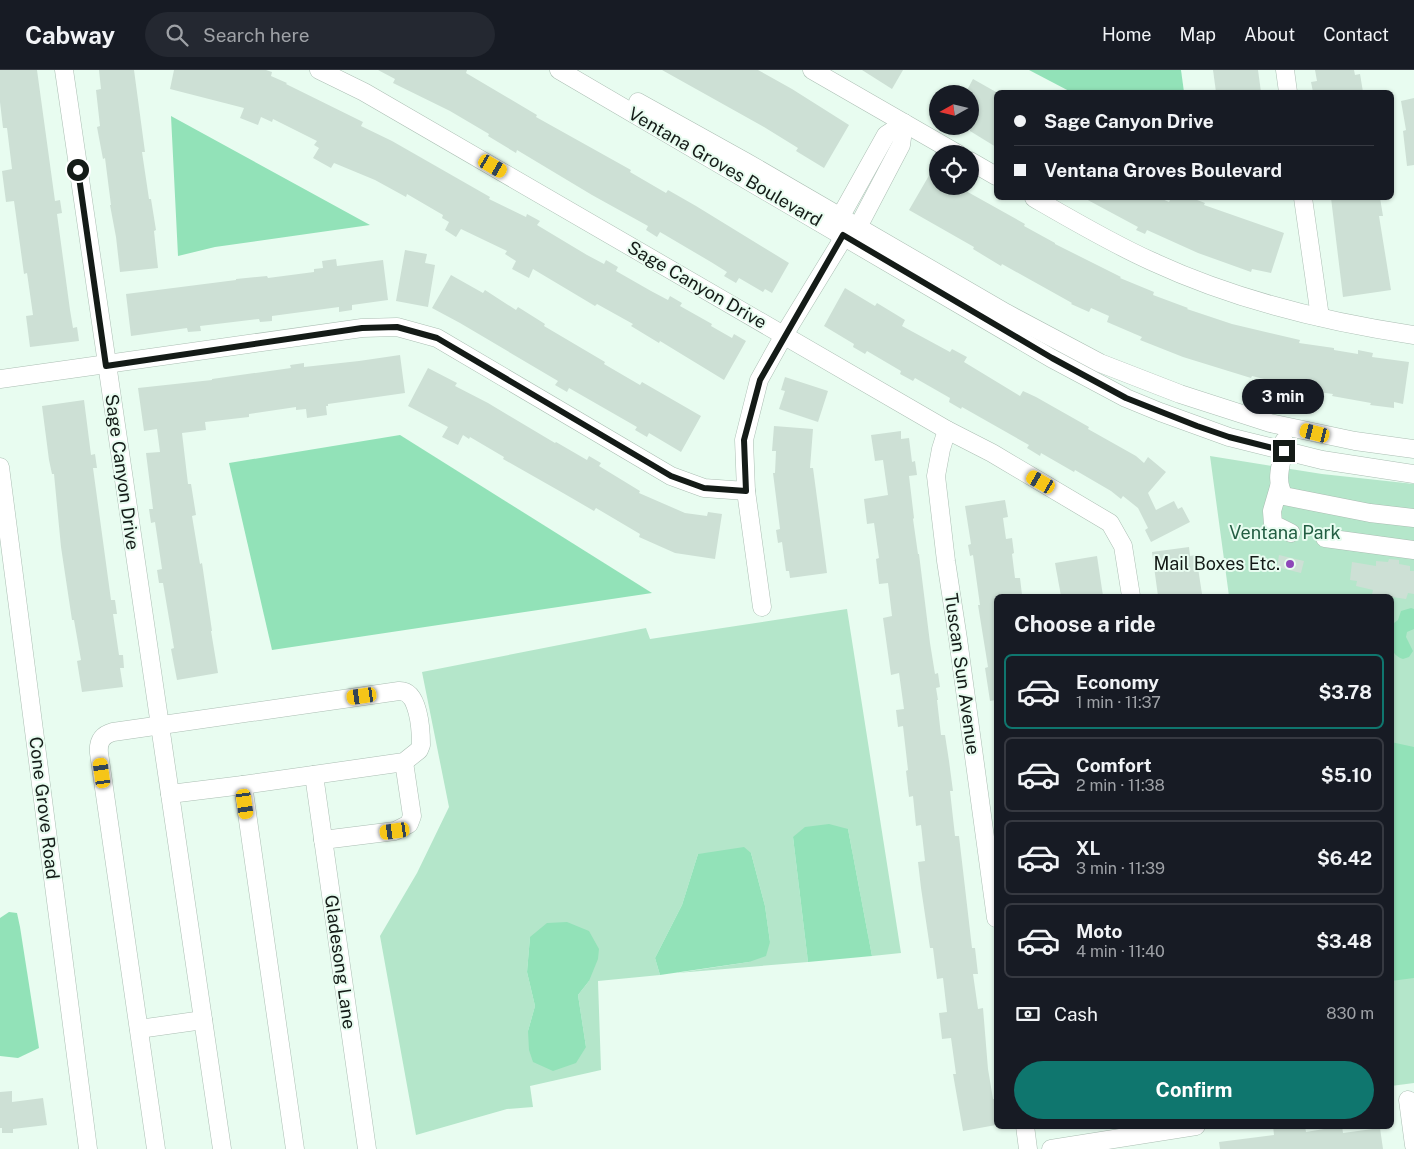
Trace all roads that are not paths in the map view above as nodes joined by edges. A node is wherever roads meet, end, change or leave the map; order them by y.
1 (64, 70) edge
2 (319, 70) edge
3 (559, 70) edge
4 (580, 70) edge
5 (812, 70) edge
6 (1285, 70) edge
7 (1288, 90) edge
8 (904, 123) junction
9 (942, 145) edge
10 (979, 166) edge
11 (994, 175) edge
12 (1038, 200) edge
13 (1303, 200) edge
14 (841, 217) junction
15 (851, 231) junction
16 (1320, 317) junction
17 (784, 335) junction
18 (1414, 335) edge
19 (106, 366) junction
20 (0, 379) edge
21 (1283, 426) junction
22 (948, 430) junction
23 (1414, 449) edge
24 (1284, 451) junction
25 (0, 467) edge
26 (1414, 474) edge
27 (1279, 487) junction
28 (746, 491) junction
29 (1414, 518) edge
30 (1291, 533) dead end
31 (1325, 538) dead end
32 (1414, 550) edge
33 (1131, 594) edge
34 (762, 607) dead end
35 (160, 725) junction
36 (404, 762) junction
37 (314, 775) junction
38 (243, 785) junction
39 (170, 794) junction
40 (323, 840) junction
41 (994, 903) edge
42 (204, 1020) junction
43 (139, 1029) junction
44 (1404, 1100) edge
45 (1025, 1129) edge
46 (1177, 1129) edge
47 (1414, 1145) edge
48 (82, 1149) edge
49 (88, 1149) edge
50 (156, 1149) edge
51 (222, 1149) edge
52 (295, 1149) edge
53 (367, 1149) edge
54 (1028, 1149) edge
55 (1051, 1149) edge

1 - 19 street, Sage Canyon Drive
2 - 17 street, Sage Canyon Drive
3 - 15 street, Ventana Groves Boulevard
4 - 14 street, Ventana Groves Boulevard
5 - 8 street
6 - 7 street
8 - 9 street
8 - 14 street
8 - 15 street
10 - 11 street
12 - 16 street
13 - 16 street
14 - 15 street, Ventana Groves Boulevard
15 - 17 street
15 - 21 street, Ventana Groves Boulevard
15 - 24 street, Ventana Groves Boulevard
16 - 18 street
17 - 22 street, Sage Canyon Drive
17 - 28 street
19 - 20 street
19 - 28 street
19 - 35 street, Sage Canyon Drive
21 - 23 street, Ventana Groves Boulevard
21 - 24 street
22 - 33 street, Sage Canyon Drive
22 - 41 street, Tuscan Sun Avenue
24 - 26 street, Ventana Groves Boulevard
24 - 27 street
25 - 49 street, Cone Grove Road
27 - 29 street
27 - 30 street
28 - 34 street
31 - 32 street
35 - 36 street
35 - 39 street, Sage Canyon Drive
35 - 43 street
36 - 37 street
36 - 40 street
37 - 38 street
37 - 40 street, Gladesong Lane
38 - 39 street
38 - 52 street
39 - 42 street, Sage Canyon Drive
40 - 53 street, Gladesong Lane
42 - 43 street
42 - 51 street, Sage Canyon Drive
43 - 50 street
44 - 47 street
45 - 54 street
46 - 55 street
48 - 49 street

